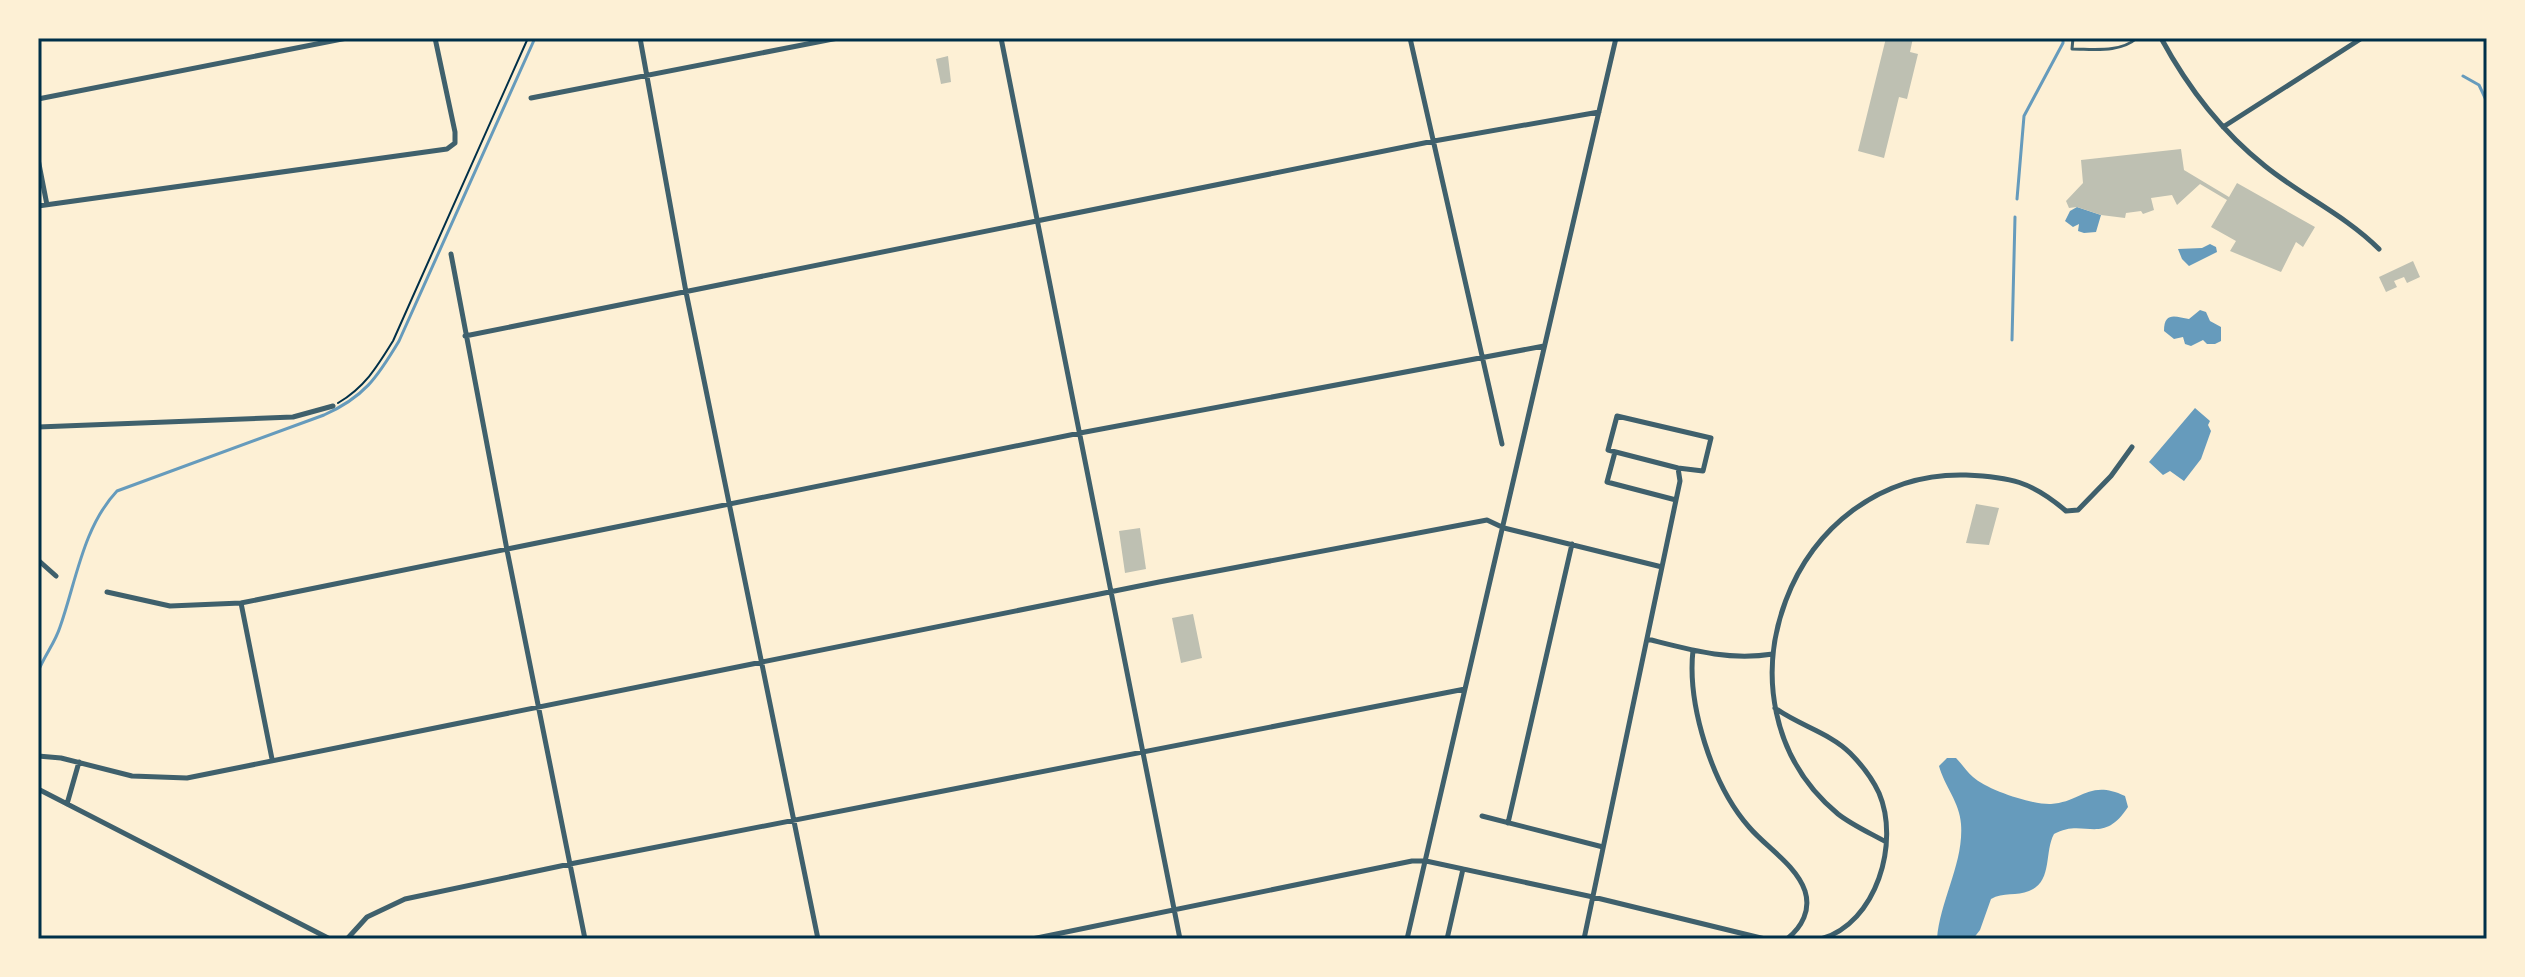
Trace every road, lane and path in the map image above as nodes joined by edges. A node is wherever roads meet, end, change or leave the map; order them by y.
1 (347, 38) edge
2 (435, 38) edge
3 (528, 38) edge
4 (640, 38) edge
5 (838, 38) edge
6 (1001, 38) edge
7 (1410, 38) edge
8 (1616, 38) edge
9 (2073, 38) edge
10 (2137, 38) edge
11 (2161, 38) edge
12 (2362, 38) edge
13 (647, 77) junction
14 (531, 98) dead end
15 (38, 99) edge
16 (1599, 112) junction
17 (2223, 127) junction
18 (1434, 141) junction
19 (38, 159) edge
20 (47, 205) junction
21 (38, 206) edge
22 (1037, 221) junction
23 (2379, 249) dead end
24 (451, 254) dead end
25 (686, 292) junction
26 (465, 336) junction
27 (1544, 346) junction
28 (1482, 356) junction
29 (333, 406) joint
30 (38, 427) edge
31 (1080, 433) junction
32 (1502, 444) dead end
33 (2132, 447) dead end
34 (1615, 452) junction
35 (1678, 468) junction
36 (1676, 500) junction
37 (730, 505) junction
38 (1504, 528) junction
39 (1572, 544) junction
40 (507, 550) junction
41 (38, 560) edge
42 (1662, 567) junction
43 (56, 576) dead end
44 (107, 592) dead end
45 (1111, 592) junction
46 (241, 603) junction
47 (1647, 639) junction
48 (1693, 650) junction
49 (1773, 654) junction
50 (763, 662) junction
51 (1465, 689) junction
52 (538, 707) junction
53 (1774, 708) junction
54 (1143, 751) junction
55 (38, 756) edge
56 (272, 759) junction
57 (79, 762) junction
58 (38, 789) edge
59 (67, 804) junction
60 (1482, 816) dead end
61 (793, 822) junction
62 (1508, 823) junction
63 (1886, 842) junction
64 (1603, 847) junction
65 (1426, 861) junction
66 (570, 864) junction
67 (1463, 869) junction
68 (1593, 897) junction
69 (1174, 911) junction
70 (330, 939) edge
71 (347, 939) edge
72 (585, 939) edge
73 (818, 939) edge
74 (1032, 939) edge
75 (1180, 939) edge
76 (1407, 939) edge
77 (1447, 939) edge
78 (1584, 939) edge
79 (1765, 939) edge
80 (1787, 939) edge
81 (1821, 939) edge

1 - 15 street
2 - 20 street
3 - 29 path
4 - 13 street
5 - 13 street
6 - 22 street
7 - 18 street
8 - 16 street
9 - 10 lane
11 - 17 street
12 - 17 street
13 - 14 street
13 - 25 street
16 - 18 street
16 - 27 street
17 - 23 street
18 - 22 street
18 - 28 street
19 - 20 street
20 - 21 street
22 - 25 street
22 - 31 street
24 - 26 street
25 - 26 street
25 - 37 street
26 - 40 street
27 - 28 street
27 - 38 street
28 - 31 street
28 - 32 street
29 - 30 street
31 - 37 street
31 - 45 street
33 - 49 street
34 - 35 street
34 - 35 street
34 - 36 street
35 - 36 street
36 - 42 street
37 - 40 street
37 - 50 street
38 - 39 street
38 - 45 street
38 - 51 street
39 - 42 street
39 - 62 street
40 - 46 street
40 - 52 street
41 - 43 street
42 - 47 street
44 - 46 street
45 - 50 street
45 - 54 street
46 - 56 street
47 - 48 street
47 - 64 street
48 - 49 street
48 - 80 street
49 - 53 street
50 - 52 street
50 - 61 street
51 - 54 street
51 - 65 street
52 - 56 street
52 - 66 street
53 - 63 street
53 - 63 street
54 - 61 street
54 - 69 street
55 - 57 street
56 - 57 street
57 - 59 street
58 - 59 street
59 - 70 street
60 - 62 street
61 - 66 street
61 - 73 street
62 - 64 street
63 - 81 street
64 - 68 street
65 - 67 street
65 - 69 street
65 - 76 street
66 - 71 street
66 - 72 street
67 - 68 street
67 - 77 street
68 - 78 street
68 - 79 street
69 - 74 street
69 - 75 street

